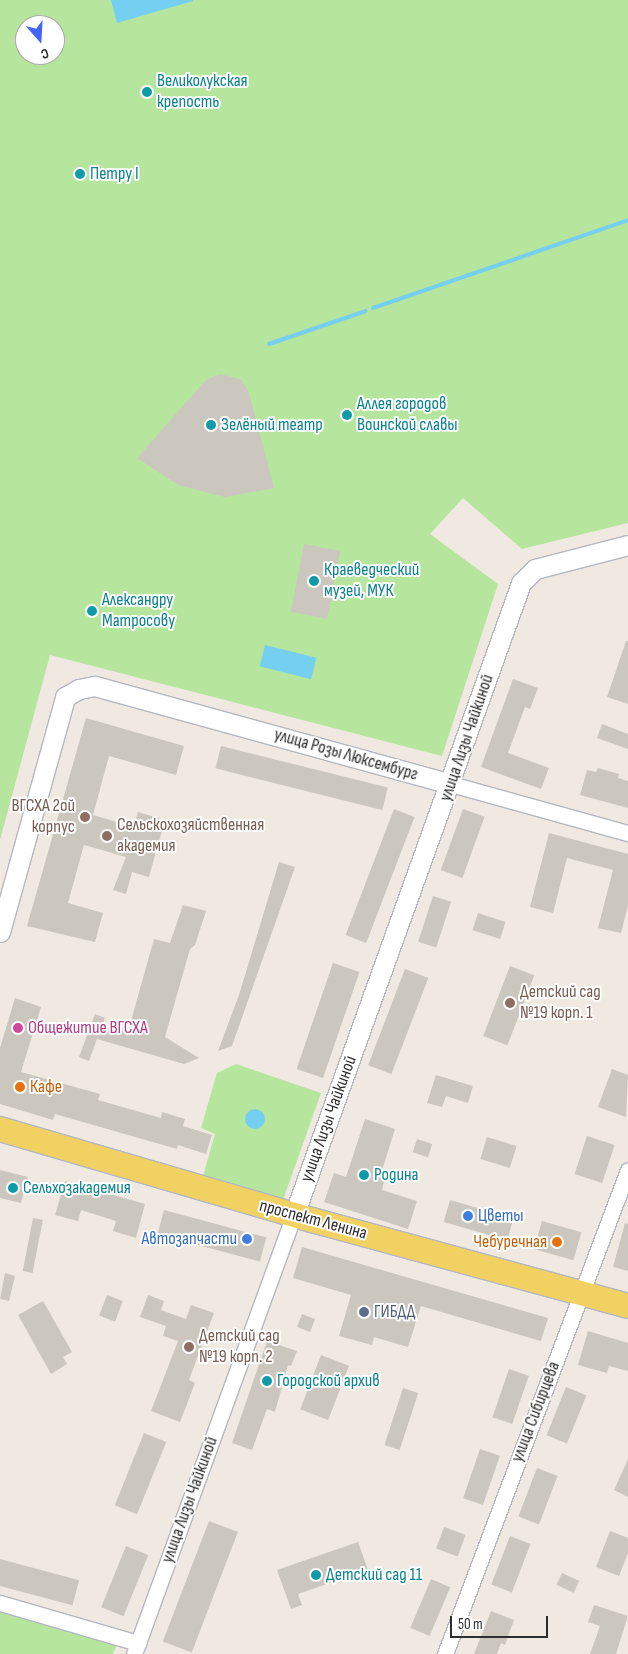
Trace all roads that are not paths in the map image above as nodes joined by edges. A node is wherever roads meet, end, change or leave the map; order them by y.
1 (628, 545) edge
2 (451, 784) junction
3 (628, 833) edge
4 (0, 932) edge
5 (0, 1129) edge
6 (628, 1170) edge
7 (294, 1215) junction
8 (582, 1294) junction
9 (628, 1306) edge
10 (0, 1603) edge
11 (136, 1649) edge
12 (445, 1654) edge

1 - 2 street, улица Лизы Чайкиной
2 - 3 street, улица Розы Люксембург
2 - 4 street, улица Розы Люксембург
2 - 7 street, улица Лизы Чайкиной
5 - 7 main road, проспект Ленина
6 - 8 street, улица Сибирцева
7 - 8 main road, проспект Ленина
7 - 11 street, улица Лизы Чайкиной
8 - 9 main road, проспект Ленина
8 - 12 street, улица Сибирцева
10 - 11 street

